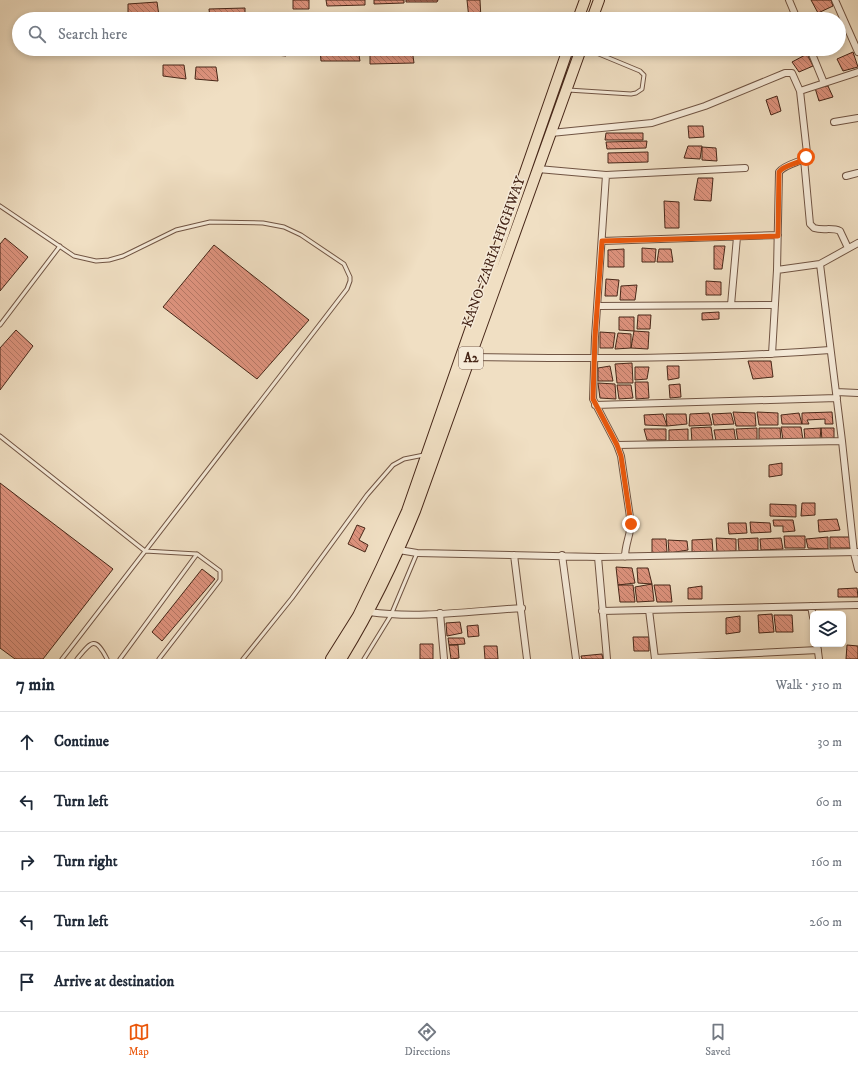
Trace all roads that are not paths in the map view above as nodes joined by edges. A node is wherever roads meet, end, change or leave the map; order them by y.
1 (585, 0) edge
2 (599, 0) edge
3 (835, 0) edge
4 (791, 1) edge
5 (581, 12) edge
6 (595, 12) edge
7 (795, 12) edge
8 (840, 12) edge
9 (846, 25) edge
10 (858, 52) edge
11 (566, 56) edge
12 (578, 56) edge
13 (604, 56) edge
14 (813, 56) edge
15 (858, 72) edge
16 (824, 83) junction
17 (566, 90) junction
18 (800, 91) junction
19 (858, 118) edge
20 (834, 122) dead end
21 (551, 133) junction
22 (804, 159) junction
23 (745, 168) dead end
24 (538, 169) junction
25 (858, 173) edge
26 (606, 175) junction
27 (846, 176) dead end
28 (0, 206) edge
29 (778, 236) junction
30 (737, 237) junction
31 (602, 241) junction
32 (858, 243) edge
33 (60, 246) junction
34 (848, 248) junction
35 (820, 264) junction
36 (777, 270) junction
37 (775, 304) junction
38 (731, 305) junction
39 (598, 306) junction
40 (0, 325) edge
41 (830, 350) junction
42 (772, 354) junction
43 (471, 356) junction
44 (594, 359) junction
45 (858, 393) edge
46 (836, 395) junction
47 (595, 404) junction
48 (0, 436) edge
49 (842, 441) junction
50 (617, 445) junction
51 (427, 454) junction
52 (399, 550) junction
53 (145, 551) junction
54 (856, 552) edge
55 (417, 553) junction
56 (197, 554) junction
57 (514, 555) junction
58 (562, 555) junction
59 (598, 557) junction
60 (625, 557) junction
61 (858, 569) edge
62 (858, 605) edge
63 (811, 606) junction
64 (522, 608) junction
65 (649, 610) junction
66 (602, 611) junction
67 (812, 611) edge
68 (369, 612) junction
69 (440, 613) junction
70 (391, 615) junction
71 (818, 647) edge
72 (655, 658) edge
73 (62, 659) edge
74 (77, 659) edge
75 (108, 659) edge
76 (120, 659) edge
77 (159, 659) edge
78 (242, 659) edge
79 (331, 659) edge
80 (341, 659) edge
81 (364, 659) edge
82 (444, 659) edge
83 (527, 659) edge
84 (576, 659) edge
85 (607, 659) edge
86 (819, 659) edge

1 - 5 highway
2 - 6 highway
3 - 8 street
4 - 7 street
9 - 10 street
11 - 51 highway, KANO-ZARIA HIGHWAY / A2
12 - 17 highway, KANO-ZARIA HIGHWAY / A2
13 - 17 lane
14 - 16 street
15 - 16 street
16 - 18 street
17 - 21 highway, KANO-ZARIA HIGHWAY / A2
18 - 21 street
18 - 22 street
19 - 20 street
21 - 24 highway, KANO-ZARIA HIGHWAY / A2
22 - 29 street
22 - 34 street
23 - 26 street
24 - 26 street
24 - 43 highway, KANO-ZARIA HIGHWAY / A2
25 - 27 street
26 - 31 street
28 - 33 lane
29 - 30 street
29 - 36 street
30 - 31 street
30 - 38 street
31 - 39 street
32 - 34 street
33 - 40 lane
33 - 53 lane
34 - 35 street
35 - 36 street
35 - 41 street
36 - 37 street
37 - 38 street
37 - 42 street
38 - 39 street
39 - 44 street
41 - 42 street
41 - 46 street
42 - 44 street
43 - 44 street
43 - 52 highway, KANO-ZARIA HIGHWAY / A2
44 - 47 street
45 - 46 street
46 - 47 street
46 - 49 street
47 - 50 street
48 - 53 lane
49 - 50 street
49 - 54 street
50 - 60 street
51 - 78 lane
51 - 79 highway, KANO-ZARIA HIGHWAY / A2
52 - 55 street
52 - 68 highway, KANO-ZARIA HIGHWAY / A2
53 - 56 lane
53 - 73 lane
54 - 60 street
54 - 61 street
55 - 57 street
55 - 70 lane
56 - 76 lane
56 - 77 lane
57 - 58 street
57 - 64 street
58 - 59 street
58 - 84 street
59 - 60 street
59 - 66 street
62 - 63 street
63 - 65 street
63 - 67 street
64 - 69 street
64 - 83 street
65 - 66 street
65 - 72 street
66 - 85 street
68 - 70 street
68 - 80 highway, KANO-ZARIA HIGHWAY / A2
69 - 70 street
69 - 82 street
70 - 81 lane
71 - 72 street
71 - 86 street
74 - 75 lane

